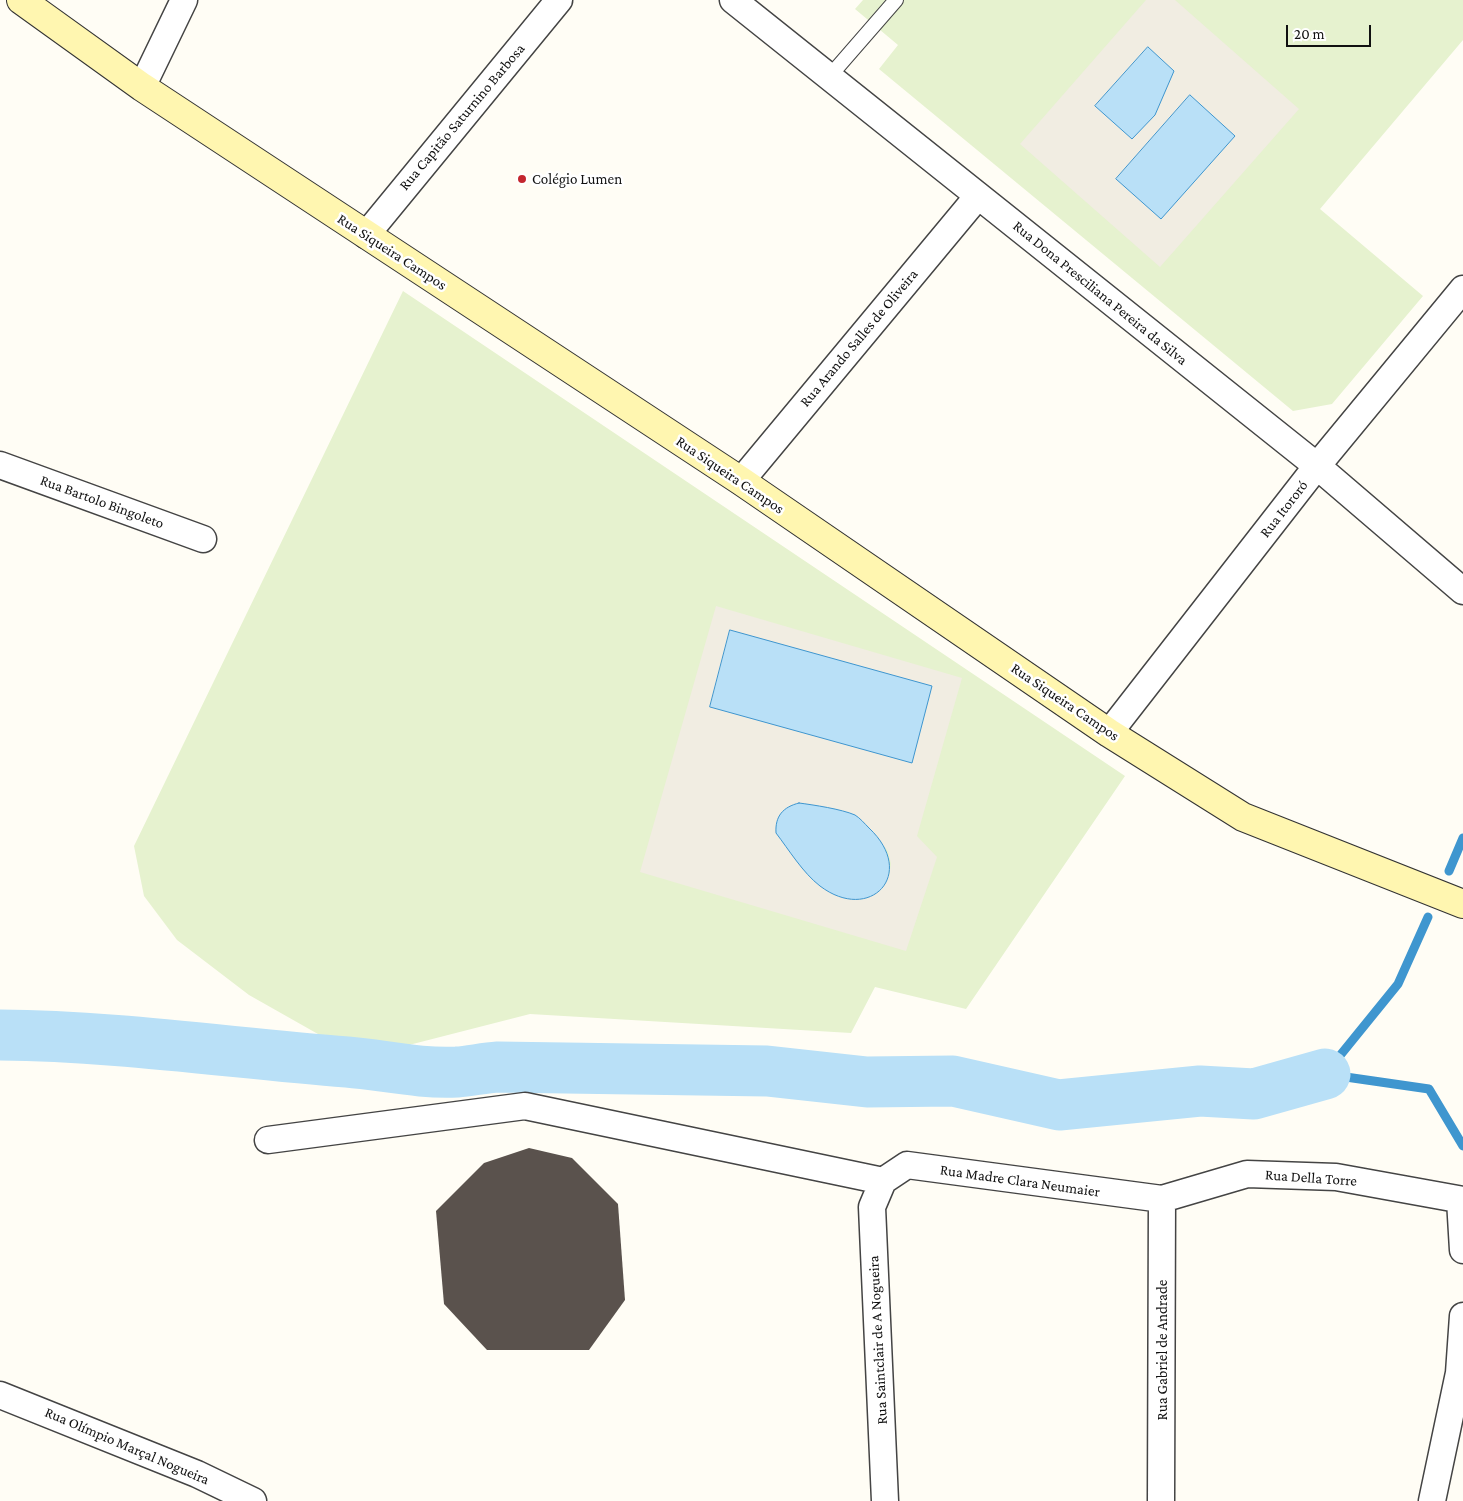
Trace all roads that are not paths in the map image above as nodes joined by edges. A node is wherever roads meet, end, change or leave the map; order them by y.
1 (21, 0) edge
2 (184, 0) edge
3 (559, 0) edge
4 (733, 0) edge
5 (896, 0) edge
6 (829, 77) junction
7 (142, 87) junction
8 (978, 196) junction
9 (366, 234) junction
10 (1463, 289) edge
11 (0, 465) edge
12 (1317, 466) junction
13 (741, 481) junction
14 (203, 539) dead end
15 (1463, 591) edge
16 (1109, 732) junction
17 (1463, 904) edge
18 (268, 1140) dead end
19 (883, 1181) junction
20 (1162, 1200) junction
21 (1462, 1200) edge
22 (1463, 1250) edge
23 (1463, 1316) edge
24 (0, 1395) edge
25 (253, 1501) edge
26 (885, 1501) edge
27 (1161, 1501) edge
28 (1432, 1501) edge

1 - 7 main road, Rua Siqueira Campos
2 - 7 street
3 - 9 street, Rua Capitão Saturnino Barbosa
4 - 6 street, Rua Dona Presciliana Pereira da Silva
5 - 6 lane
6 - 8 street, Rua Dona Presciliana Pereira da Silva
7 - 9 main road, Rua Siqueira Campos
8 - 12 street, Rua Dona Presciliana Pereira da Silva
8 - 13 street, Rua Arando Salles de Oliveira
9 - 13 main road, Rua Siqueira Campos
10 - 12 street, Rua Itororó
11 - 14 street, Rua Bartolo Bingoleto
12 - 15 street, Rua Dona Presciliana Pereira da Silva
12 - 16 street, Rua Itororó
13 - 16 main road, Rua Siqueira Campos
16 - 17 main road, Rua Siqueira Campos
18 - 19 street
19 - 20 street, Rua Madre Clara Neumaier
19 - 26 street, Rua Saintclair de A Nogueira
20 - 21 street, Rua Della Torre
20 - 27 street, Rua Gabriel de Andrade
21 - 22 street
23 - 28 street
24 - 25 street, Rua Olímpio Marçal Nogueira

